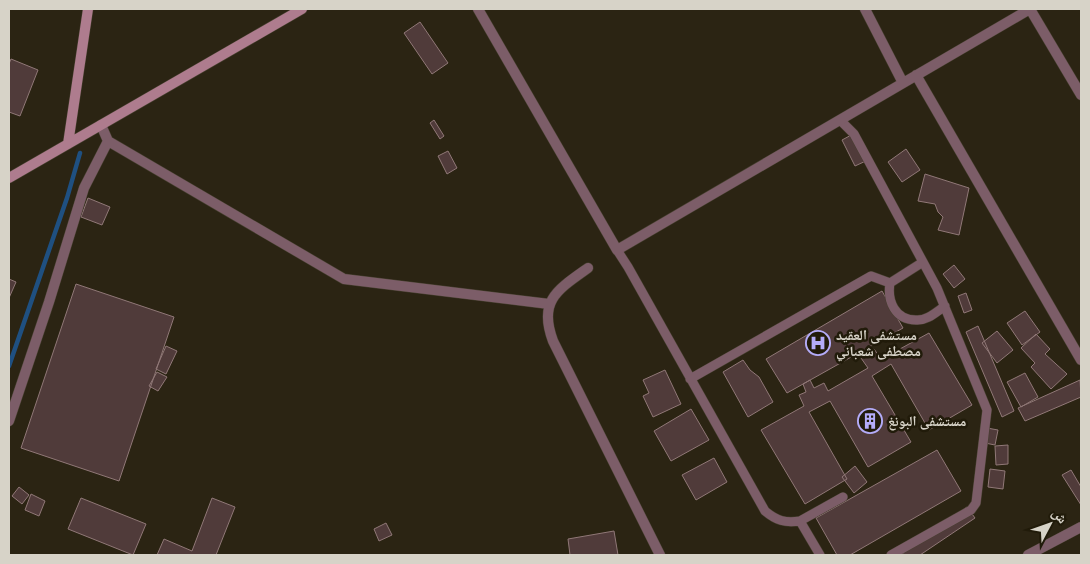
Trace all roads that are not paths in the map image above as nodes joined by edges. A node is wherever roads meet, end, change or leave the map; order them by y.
1 (88, 9) edge
2 (302, 9) edge
3 (478, 9) edge
4 (865, 9) edge
5 (1030, 9) edge
6 (916, 75) junction
7 (903, 83) junction
8 (1081, 94) edge
9 (840, 120) junction
10 (101, 125) junction
11 (108, 141) junction
12 (68, 144) junction
13 (9, 178) edge
14 (617, 250) junction
15 (923, 262) junction
16 (588, 268) dead end
17 (890, 283) junction
18 (549, 304) junction
19 (944, 306) junction
20 (1081, 360) edge
21 (690, 379) junction
22 (9, 420) edge
23 (843, 497) dead end
24 (800, 522) junction
25 (1081, 527) edge
26 (660, 555) edge
27 (820, 555) edge
28 (892, 555) edge
29 (1028, 555) edge

1 - 12 main road
2 - 10 main road
3 - 14 street
4 - 7 street
5 - 6 street
5 - 8 street
6 - 7 street
6 - 20 street
7 - 9 street
9 - 14 street
9 - 15 lane
10 - 11 street
10 - 12 main road
11 - 18 street
11 - 22 street
12 - 13 main road
14 - 21 lane
15 - 17 lane
15 - 19 lane
16 - 18 street
17 - 19 lane
17 - 21 lane
18 - 26 street
19 - 28 lane
21 - 24 lane
23 - 24 lane
24 - 27 lane
25 - 29 street

